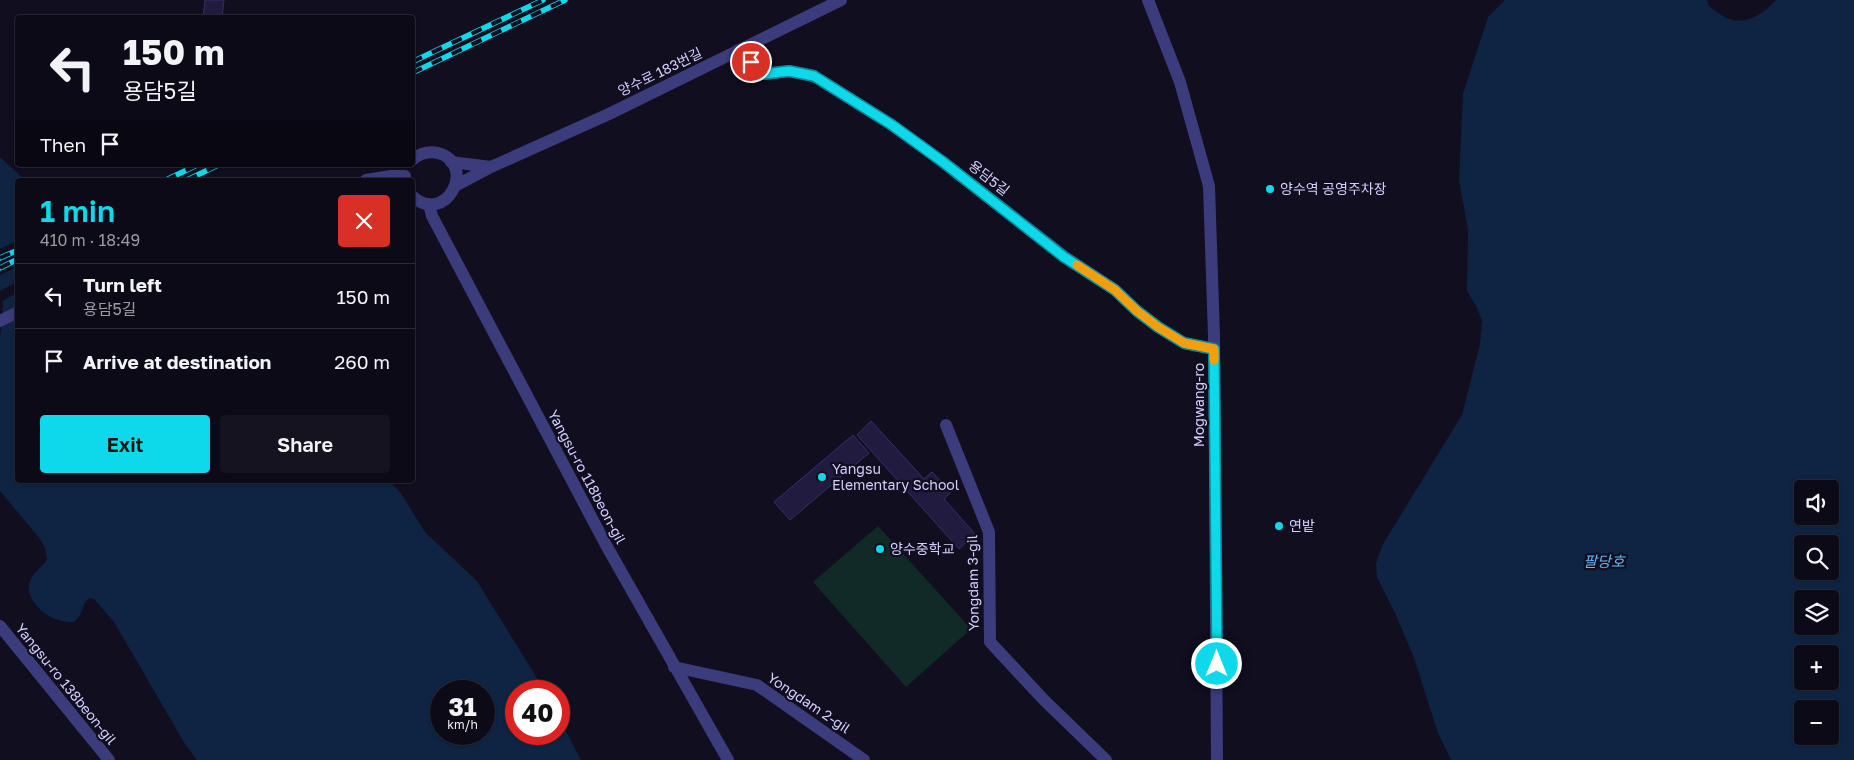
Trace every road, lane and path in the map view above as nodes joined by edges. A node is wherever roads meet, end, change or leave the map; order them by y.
1 (841, 0) edge
2 (1148, 0) edge
3 (738, 50) junction
4 (415, 158) edge
5 (451, 162) junction
6 (490, 167) junction
7 (406, 174) edge
8 (378, 178) edge
9 (455, 186) junction
10 (415, 199) edge
11 (429, 204) junction
12 (15, 314) edge
13 (0, 321) edge
14 (1214, 349) junction
15 (946, 425) dead end
16 (0, 626) edge
17 (674, 667) junction
18 (109, 760) edge
19 (728, 760) edge
20 (864, 760) edge
21 (1106, 760) edge
22 (1218, 760) edge

1 - 3 street, 양수로 183번길
2 - 14 street, Mogwang-ro
3 - 6 street, 양수로 183번길
3 - 14 street, 용담5길
4 - 5 street
5 - 6 street
5 - 9 street
6 - 9 street, 양수로 183번길
7 - 8 street
9 - 11 street, 양수로 183번길
10 - 11 street
11 - 17 street, Yangsu-ro 118beon-gil
12 - 13 street
14 - 22 street, Mogwang-ro
15 - 21 street, Yongdam 3-gil
16 - 18 street, Yangsu-ro 138beon-gil
17 - 19 street, Yangsu-ro 118beon-gil
17 - 20 street, Yongdam 2-gil

